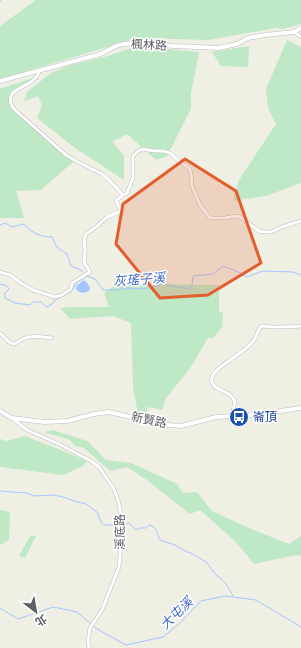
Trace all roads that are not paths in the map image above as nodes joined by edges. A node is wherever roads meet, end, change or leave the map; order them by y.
1 (301, 28) edge
2 (294, 32) junction
3 (301, 37) edge
4 (40, 70) junction
5 (0, 81) edge
6 (123, 195) junction
7 (301, 220) edge
8 (0, 272) edge
9 (301, 326) edge
10 (0, 332) edge
11 (52, 338) dead end
12 (301, 408) edge
13 (0, 411) edge
14 (232, 416) junction
15 (12, 418) junction
16 (90, 648) edge

1 - 2 street, 楓林路
2 - 3 street
2 - 4 street, 楓林路
4 - 5 street, 楓林路
4 - 6 street
6 - 7 street
6 - 8 street
9 - 14 street
10 - 11 street
12 - 14 street, 新賢路
13 - 15 street, 新賢路
14 - 15 street, 新賢路
15 - 16 street, 溪底路

